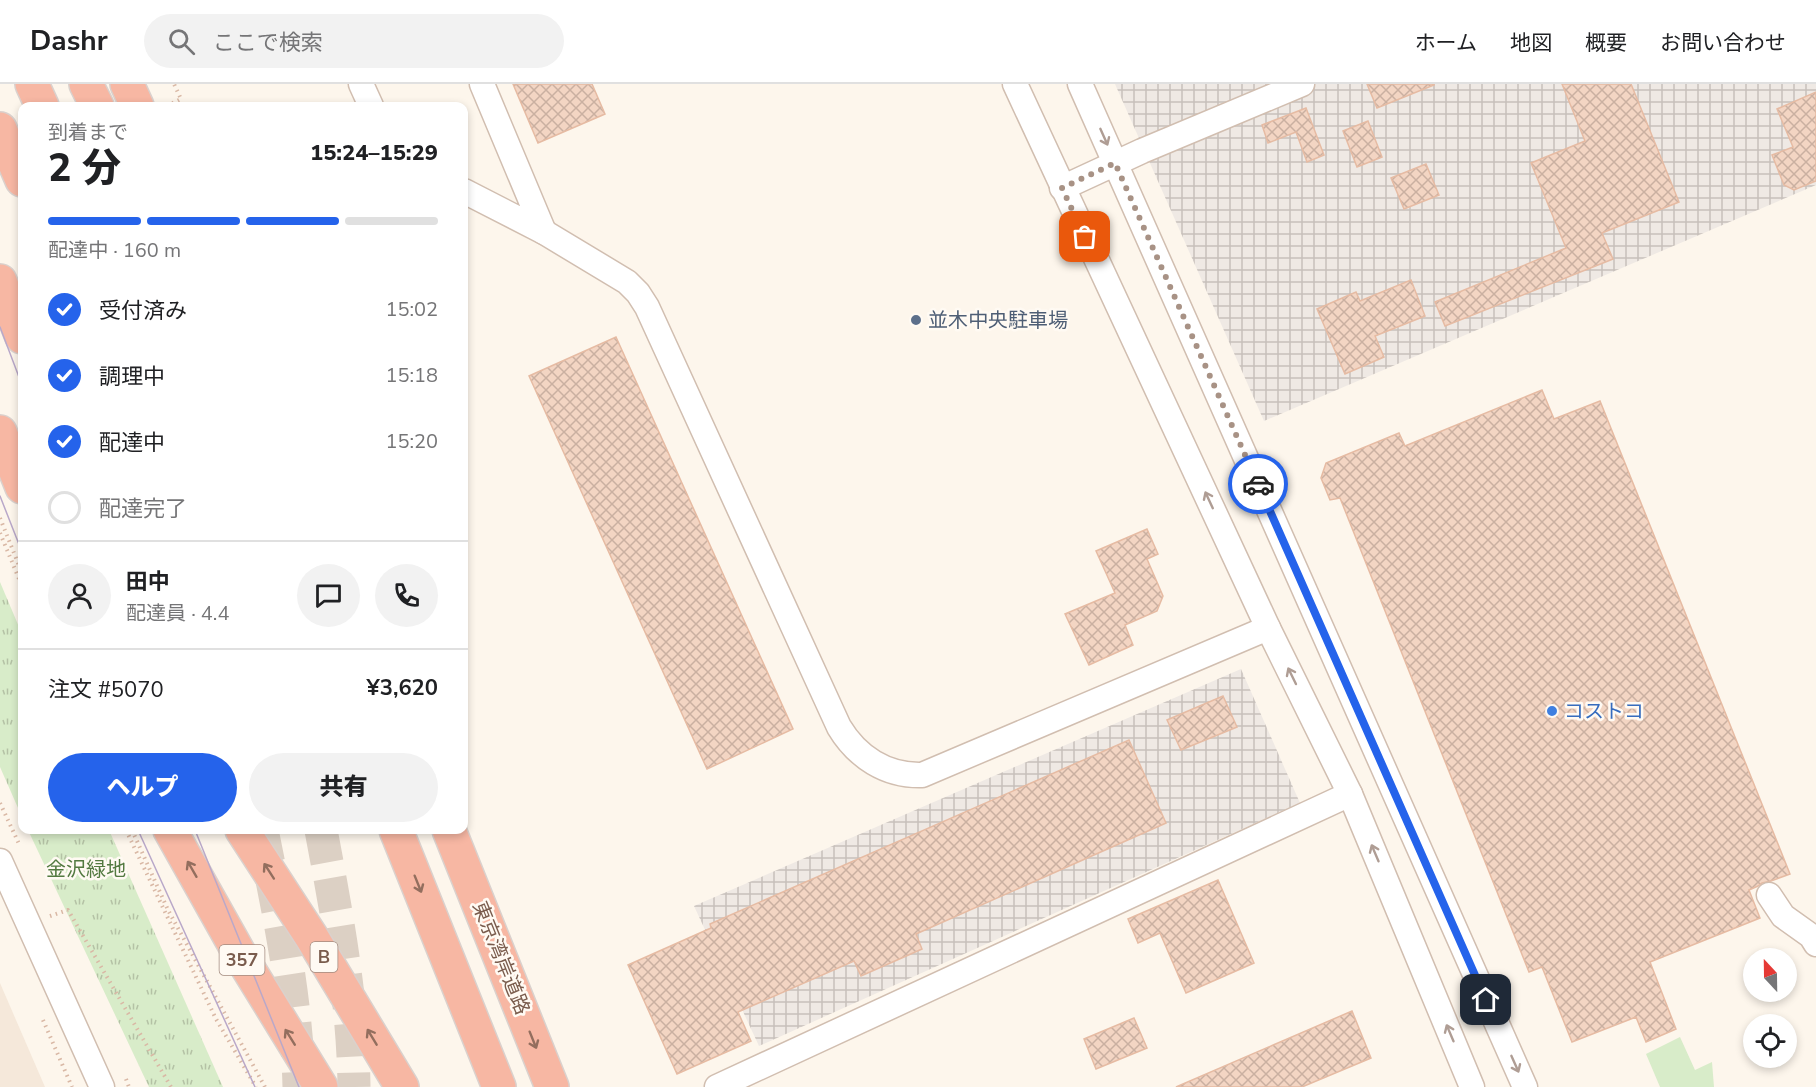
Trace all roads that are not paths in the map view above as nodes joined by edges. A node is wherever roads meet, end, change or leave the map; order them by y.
1 (32, 84) edge
2 (86, 84) edge
3 (127, 84) edge
4 (361, 84) edge
5 (482, 84) edge
6 (1015, 84) edge
7 (1080, 84) edge
8 (1302, 84) edge
9 (40, 102) edge
10 (95, 102) edge
11 (135, 102) edge
12 (369, 102) edge
13 (0, 129) edge
14 (1115, 163) junction
15 (18, 171) edge
16 (1062, 188) junction
17 (468, 193) edge
18 (544, 232) junction
19 (0, 280) edge
20 (18, 327) edge
21 (0, 432) edge
22 (18, 477) edge
23 (1268, 628) junction
24 (1350, 794) junction
25 (172, 834) edge
26 (246, 834) edge
27 (398, 834) edge
28 (451, 834) edge
29 (0, 861) edge
30 (1816, 924) edge
31 (1816, 944) edge
32 (102, 1087) edge
33 (321, 1087) edge
34 (402, 1087) edge
35 (499, 1087) edge
36 (552, 1087) edge
37 (717, 1087) edge
38 (1472, 1087) edge
39 (1525, 1087) edge

1 - 9 highway
2 - 10 highway
3 - 11 highway
4 - 12 street
5 - 18 street
6 - 16 street
7 -> 14 street
8 - 14 street
13 - 15 highway
14 - 16 street
14 -> 39 street
23 -> 16 street
17 - 18 street
18 - 23 street
19 - 20 highway
21 - 22 highway
24 -> 23 street
24 - 37 street
38 -> 24 street
33 -> 25 highway, 357
34 -> 26 highway, B
27 -> 35 highway
28 -> 36 highway, 東京湾岸道路
29 - 32 street
30 - 31 street

